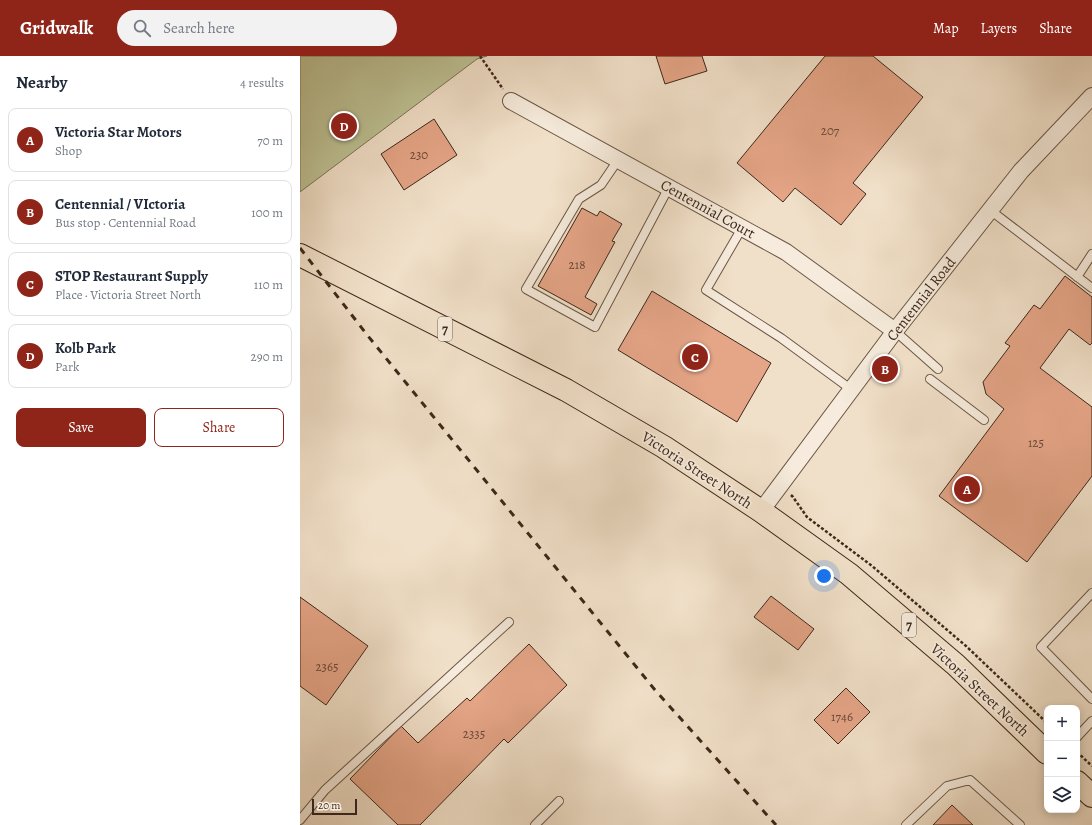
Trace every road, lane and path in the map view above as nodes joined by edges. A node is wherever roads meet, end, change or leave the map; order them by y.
1 (480, 56) edge
2 (1092, 96) edge
3 (511, 101) joint
4 (618, 160) junction
5 (669, 188) junction
6 (990, 210) junction
7 (742, 228) junction
8 (1092, 254) edge
9 (300, 255) edge
10 (1077, 277) junction
11 (1092, 288) edge
12 (895, 331) junction
13 (938, 369) dead end
14 (930, 379) dead end
15 (852, 390) junction
16 (984, 420) dead end
17 (778, 488) junction
18 (761, 511) junction
19 (807, 517) dead end
20 (1092, 593) edge
21 (509, 622) dead end
22 (1092, 699) edge
23 (1092, 721) edge
24 (1080, 734) edge
25 (1044, 750) edge
26 (1080, 755) edge
27 (1092, 766) edge
28 (1080, 785) edge
29 (1092, 796) edge
30 (559, 801) dead end
31 (300, 820) edge
32 (535, 825) edge
33 (906, 825) edge
34 (1020, 825) edge

1 - 3 path
2 - 6 street, Centennial Road
3 - 4 street, Centennial Court
4 - 5 street, Centennial Court
4 - 5 lane
5 - 7 street, Centennial Court
6 - 10 lane
6 - 12 street, Centennial Road
7 - 12 street, Centennial Court
7 - 15 lane
8 - 10 lane
9 - 18 main road, Victoria Street North / 7
10 - 11 lane
12 - 13 lane
12 - 15 street, Centennial Road
14 - 16 lane
15 - 17 street, Centennial Road
17 - 18 street, Centennial Road
17 - 19 path
18 - 25 main road, Victoria Street North / 7
20 - 22 lane
21 - 31 lane
23 - 24 lane
26 - 27 path
28 - 29 main road
30 - 32 lane
33 - 34 lane

